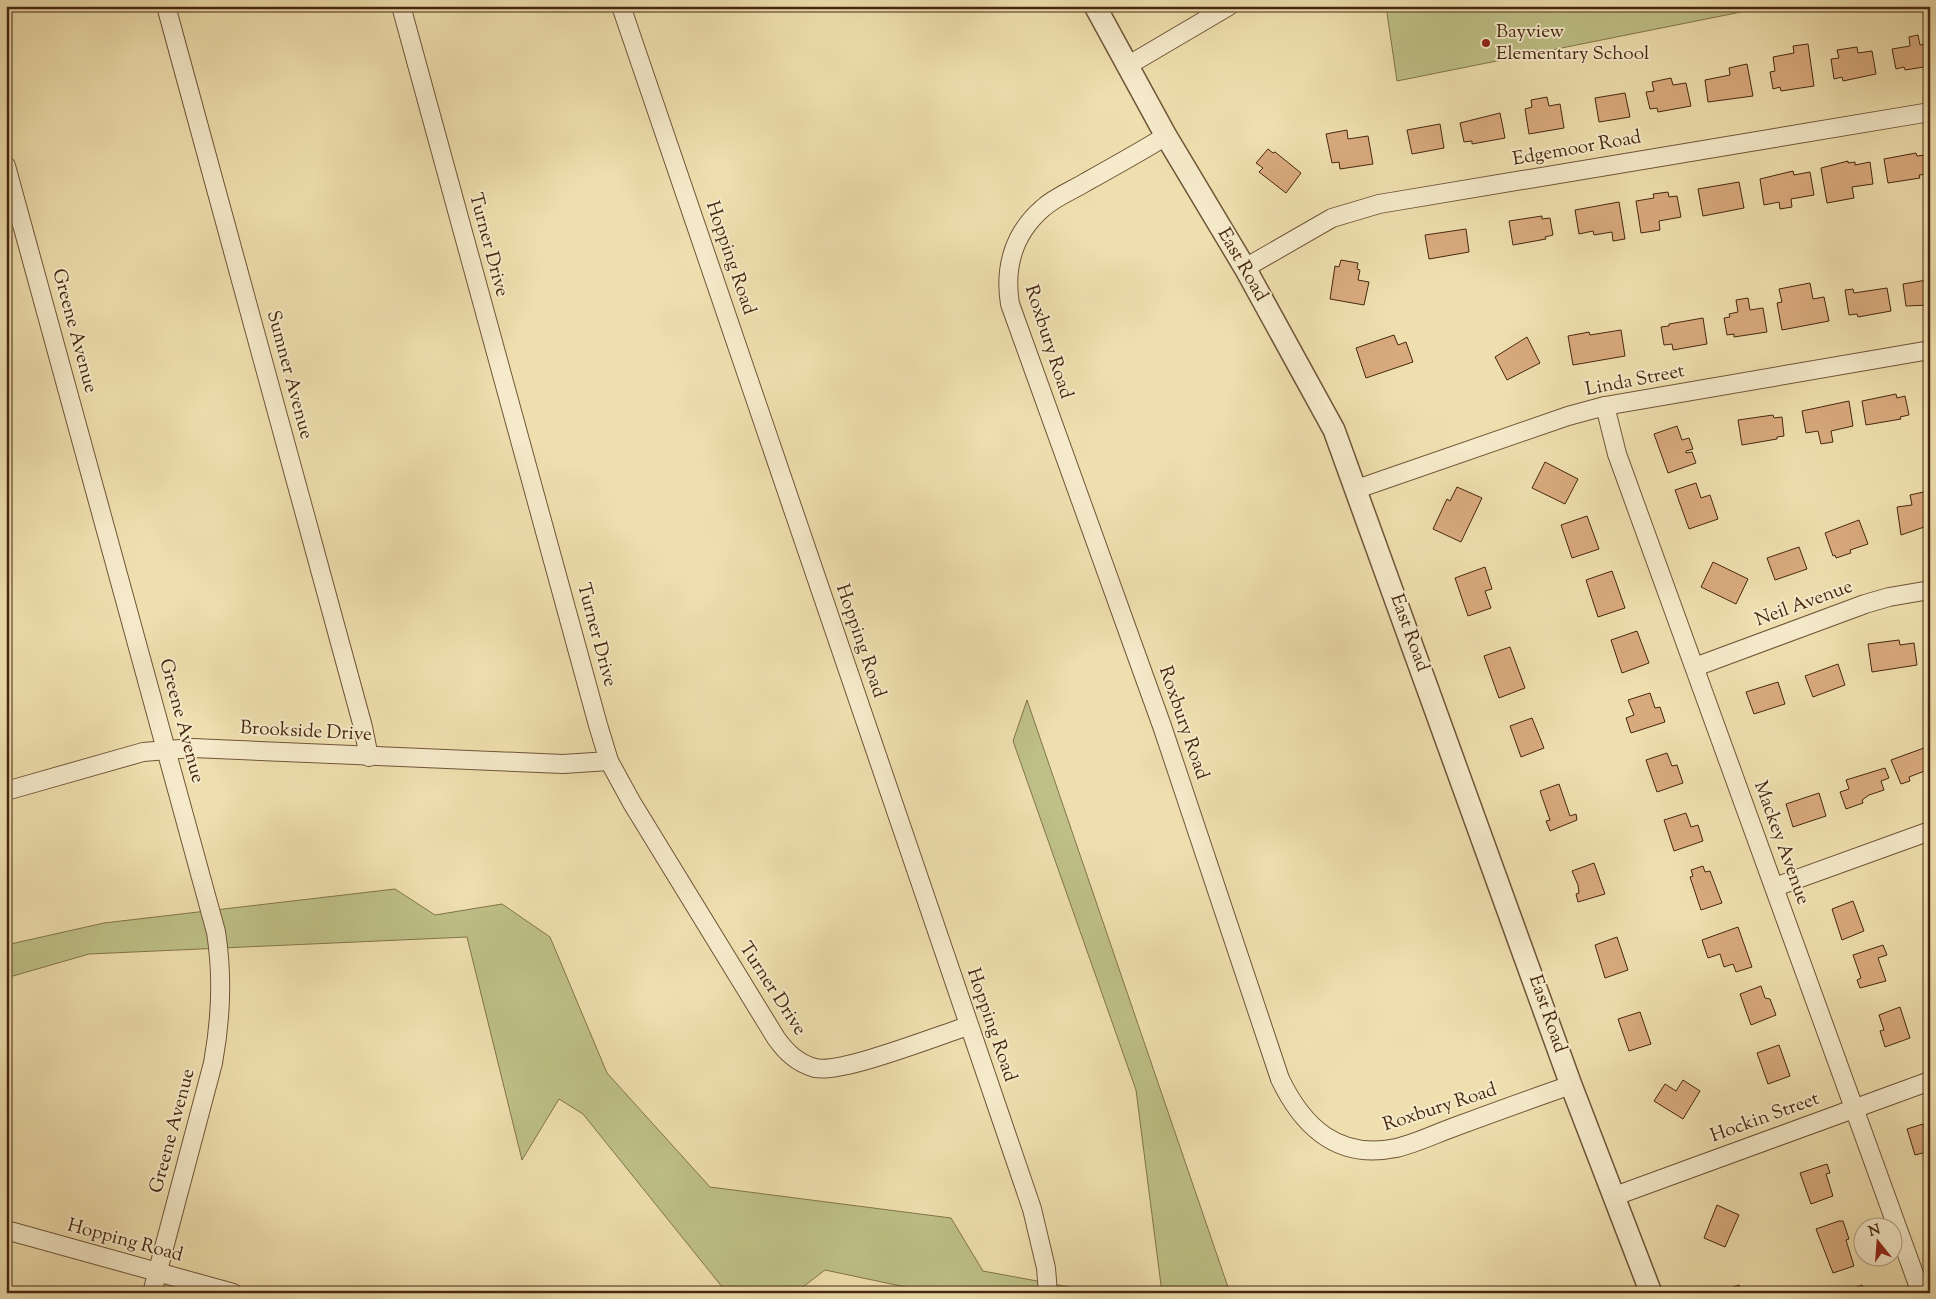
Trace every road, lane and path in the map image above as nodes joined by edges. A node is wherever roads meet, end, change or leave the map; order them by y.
1 (166, 6) edge
2 (401, 6) edge
3 (621, 6) edge
4 (1095, 6) edge
5 (1229, 6) edge
6 (1128, 66) junction
7 (1930, 112) edge
8 (1166, 136) junction
9 (6, 166) edge
10 (1245, 268) junction
11 (1930, 350) edge
12 (1605, 406) junction
13 (1357, 489) junction
14 (1930, 590) edge
15 (1695, 667) junction
16 (167, 750) junction
17 (369, 756) junction
18 (609, 761) junction
19 (6, 791) edge
20 (1930, 831) edge
21 (1774, 887) junction
22 (968, 1026) junction
23 (1930, 1081) edge
24 (1571, 1084) junction
25 (1854, 1108) junction
26 (1615, 1196) junction
27 (6, 1230) edge
28 (158, 1271) junction
29 (152, 1293) edge
30 (233, 1293) edge
31 (1048, 1293) edge
32 (1651, 1293) edge
33 (1921, 1293) edge

1 - 17 street, Sumner Avenue
2 - 18 street, Turner Drive
3 - 22 street, Hopping Road
4 - 6 street, East Road
5 - 6 street
6 - 8 street, East Road
7 - 10 street, Edgemoor Road
8 - 10 street, East Road
8 - 24 street, Roxbury Road
9 - 16 street, Greene Avenue
10 - 13 street, East Road
11 - 12 street, Linda Street
12 - 13 street, Linda Street
12 - 15 street, Mackey Avenue
13 - 24 street, East Road
14 - 15 street, Neil Avenue
15 - 21 street, Mackey Avenue
16 - 17 street, Brookside Drive
16 - 19 street, Brookside Drive
16 - 28 street, Greene Avenue
17 - 18 street, Brookside Drive
18 - 22 street, Turner Drive
20 - 21 street
21 - 25 street, Mackey Avenue
22 - 31 street, Hopping Road
23 - 25 street, Hockin Street
24 - 26 street, East Road
25 - 26 street, Hockin Street
25 - 33 street, Mackey Avenue
26 - 32 street, East Road
27 - 28 street, Hopping Road
28 - 29 street, Greene Avenue
28 - 30 street, Hopping Road

